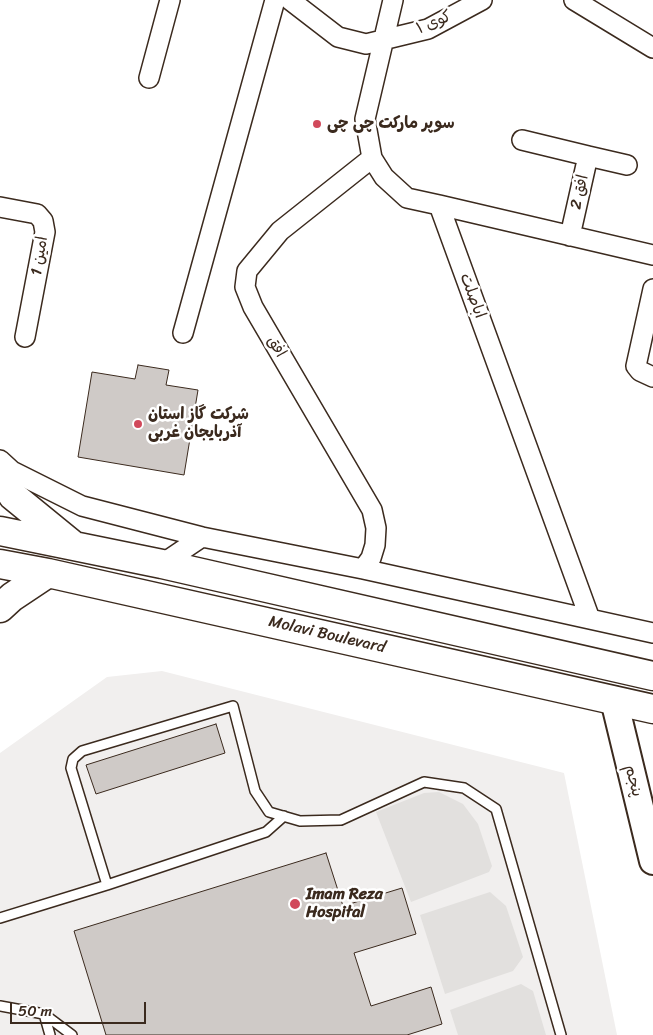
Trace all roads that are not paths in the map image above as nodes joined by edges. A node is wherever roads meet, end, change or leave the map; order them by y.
1 (170, 0) edge
2 (275, 0) edge
3 (290, 0) edge
4 (393, 0) edge
5 (482, 0) edge
6 (574, 0) edge
7 (383, 40) junction
8 (653, 48) edge
9 (148, 78) dead end
10 (522, 140) dead end
11 (588, 156) junction
12 (372, 158) junction
13 (627, 165) dead end
14 (439, 205) junction
15 (0, 207) edge
16 (570, 236) junction
17 (653, 255) edge
18 (653, 289) edge
19 (183, 333) dead end
20 (25, 337) dead end
21 (653, 377) edge
22 (0, 460) edge
23 (0, 476) edge
24 (0, 531) edge
25 (202, 537) junction
26 (76, 547) junction
27 (0, 564) edge
28 (162, 564) junction
29 (363, 569) junction
30 (48, 573) junction
31 (0, 608) edge
32 (590, 619) junction
33 (653, 633) edge
34 (653, 676) edge
35 (614, 700) junction
36 (653, 709) edge
37 (284, 816) junction
38 (653, 861) edge
39 (107, 885) junction
40 (0, 918) edge
41 (0, 1006) edge
42 (44, 1014) junction
43 (50, 1035) edge
44 (72, 1035) edge
45 (560, 1035) edge

1 - 9 street
2 - 19 street
3 - 7 street, کوی ۱
4 - 7 street
5 - 7 street, کوی ۱
6 - 8 street
7 - 12 street
10 - 11 street, افق 2
11 - 13 street
11 - 16 street, افق 2
12 - 14 street
12 - 29 street, افق
14 - 16 street
14 - 32 street, اباصلت
15 - 20 street, امین 1
16 - 17 street
18 - 21 street
22 - 25 street
23 - 26 main road
24 - 26 main road, Molavi Boulevard
25 - 28 street
25 - 29 street
26 - 28 main road, Molavi Boulevard
27 - 30 main road, Molavi Boulevard
28 - 34 main road, Molavi Boulevard
29 - 32 street
30 - 31 main road
30 - 35 main road, Molavi Boulevard
32 - 33 street
35 - 36 main road, Molavi Boulevard
35 - 38 street, پنجم
37 - 39 lane
37 - 39 lane
37 - 45 lane
39 - 40 lane
41 - 42 lane
42 - 43 lane
42 - 44 lane

